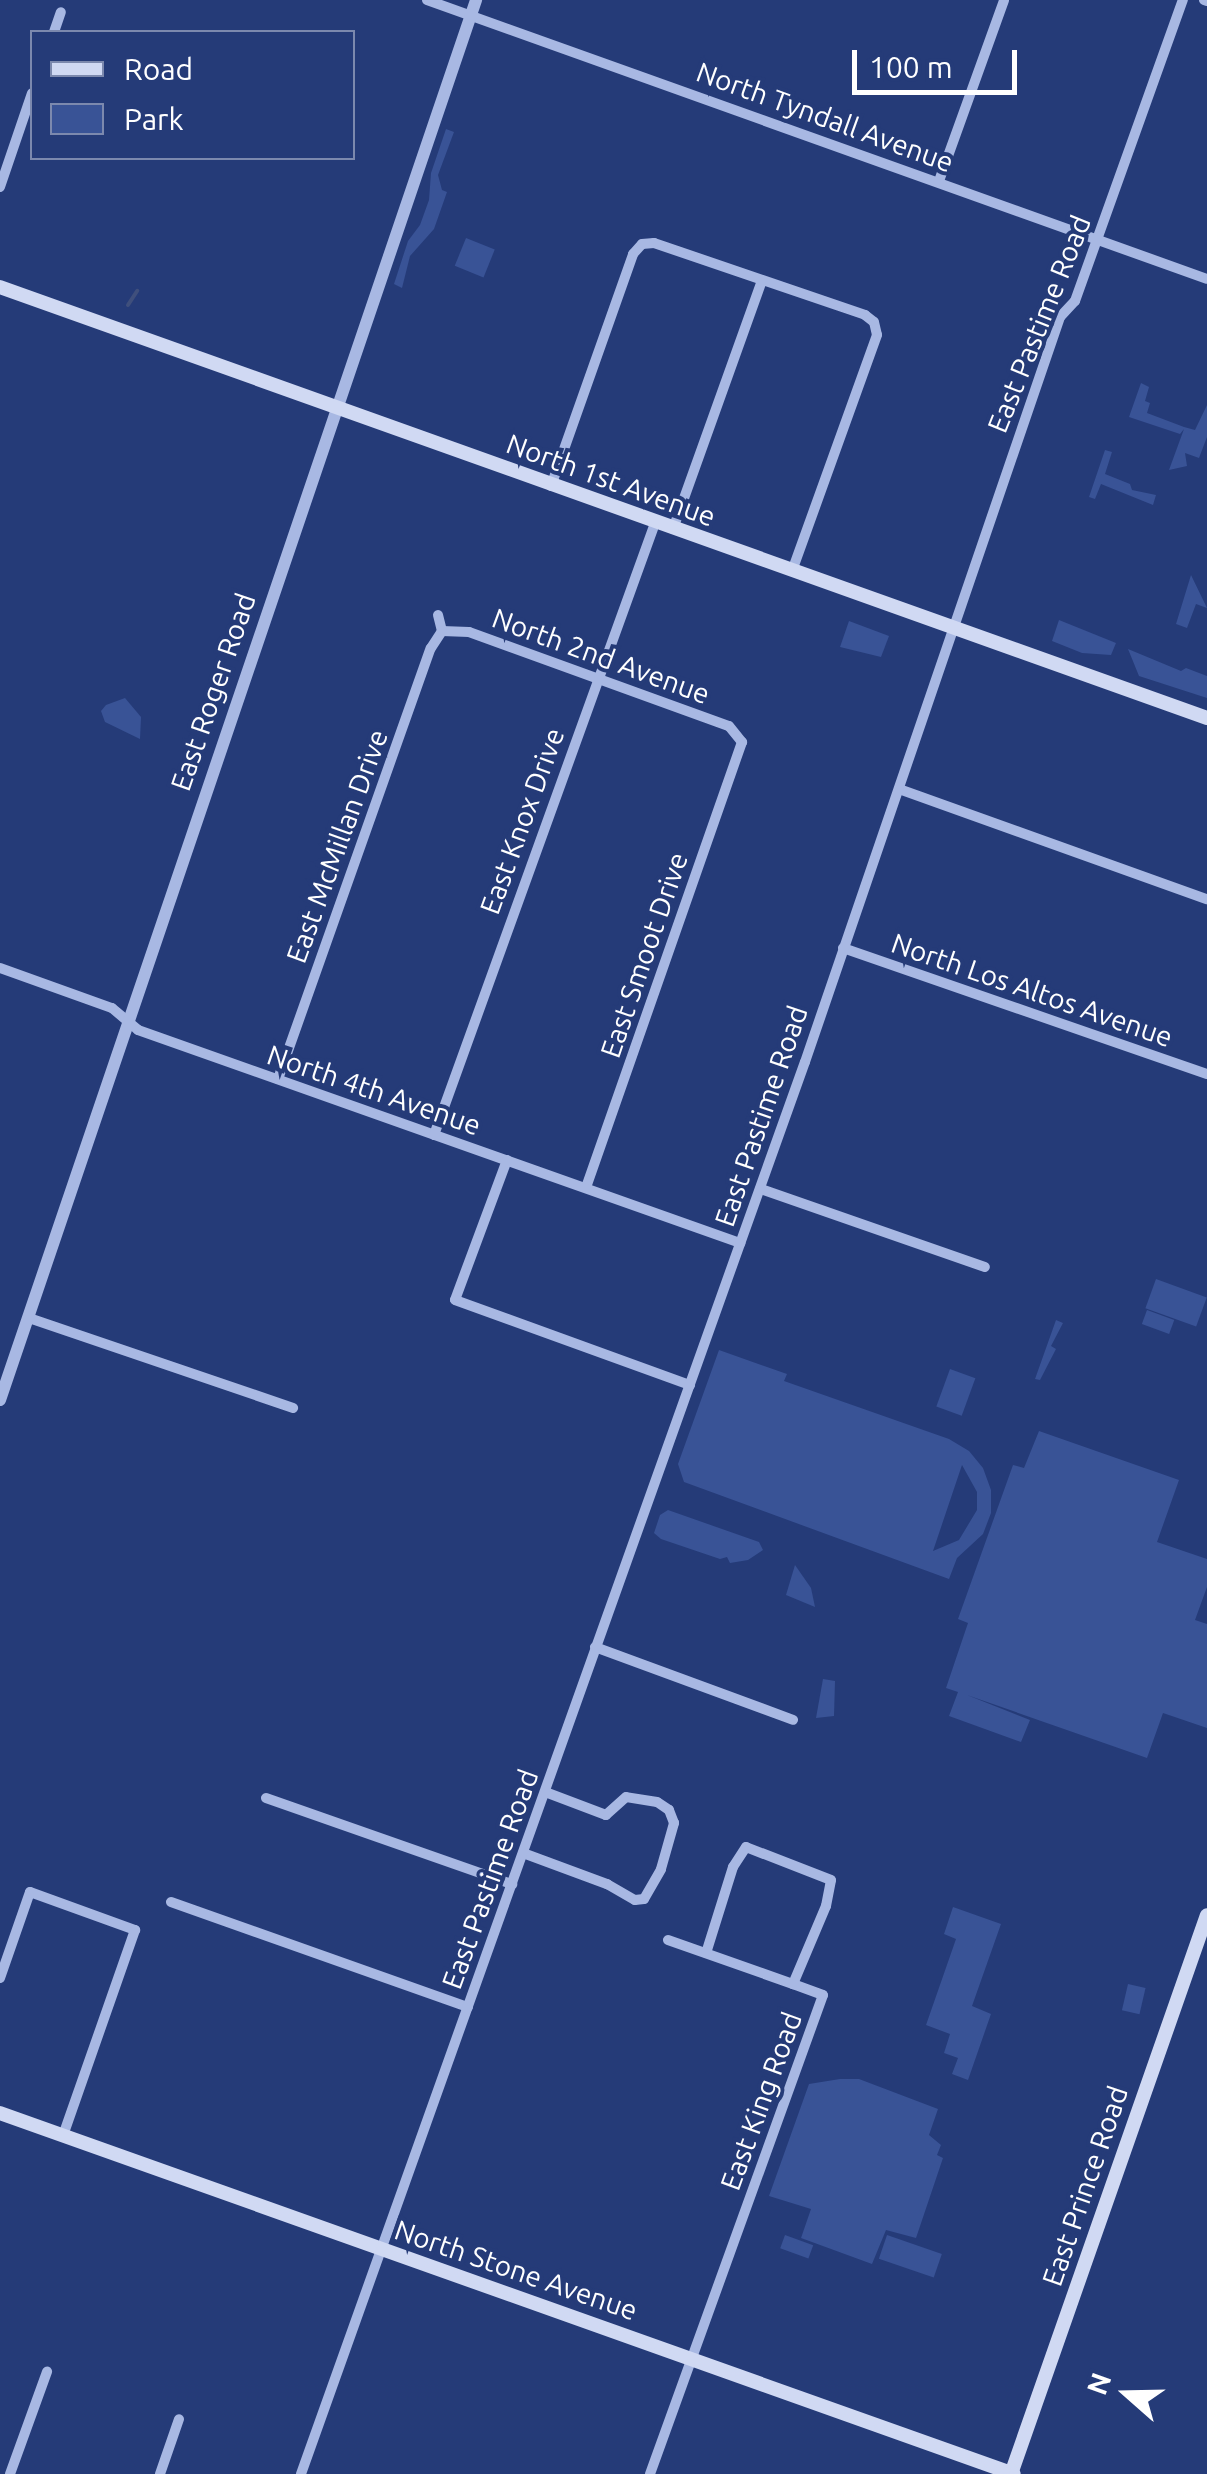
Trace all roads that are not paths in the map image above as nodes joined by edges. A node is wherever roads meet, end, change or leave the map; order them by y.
1 (427, 0) edge
2 (476, 0) edge
3 (1004, 0) edge
4 (1183, 0) edge
5 (61, 12) dead end
6 (470, 16) junction
7 (55, 30) edge
8 (30, 99) edge
9 (939, 181) junction
10 (0, 187) edge
11 (1098, 240) junction
12 (1207, 279) edge
13 (762, 280) junction
14 (0, 287) edge
15 (336, 407) junction
16 (551, 486) junction
17 (654, 523) junction
18 (673, 528) junction
19 (792, 571) junction
20 (438, 615) dead end
21 (955, 627) junction
22 (442, 631) junction
23 (598, 678) junction
24 (1207, 718) edge
25 (742, 734) joint
26 (899, 788) junction
27 (1207, 898) edge
28 (843, 948) junction
29 (0, 968) edge
30 (128, 1020) junction
31 (1207, 1074) edge
32 (278, 1080) junction
33 (434, 1134) junction
34 (507, 1160) junction
35 (586, 1188) junction
36 (760, 1188) junction
37 (740, 1242) junction
38 (985, 1267) dead end
39 (29, 1318) junction
40 (7, 1357) edge
41 (690, 1385) junction
42 (0, 1400) edge
43 (293, 1408) dead end
44 (595, 1647) junction
45 (793, 1720) dead end
46 (545, 1792) junction
47 (266, 1798) dead end
48 (523, 1853) junction
49 (512, 1884) junction
50 (172, 1902) dead end
51 (1207, 1916) edge
52 (668, 1940) dead end
53 (706, 1953) junction
54 (0, 1978) edge
55 (793, 1984) junction
56 (468, 2006) junction
57 (0, 2113) edge
58 (62, 2136) junction
59 (382, 2249) junction
60 (693, 2358) junction
61 (46, 2372) dead end
62 (180, 2419) dead end
63 (10, 2474) edge
64 (160, 2474) edge
65 (302, 2474) edge
66 (650, 2474) edge
67 (1012, 2474) edge

1 - 6 street, North Tyndall Avenue
2 - 6 street, East Roger Road
3 - 9 street
4 - 11 street, East Pastime Road
5 - 7 street
6 - 9 street, North Tyndall Avenue
6 - 15 street, East Roger Road
8 - 10 street
9 - 11 street, North Tyndall Avenue
11 - 12 street, North Tyndall Avenue
11 - 21 street, East Pastime Road
13 - 16 street
13 - 18 street
13 - 19 street
14 - 15 main road, North 1st Avenue
15 - 16 main road, North 1st Avenue
15 - 30 street, East Roger Road
16 - 17 main road, North 1st Avenue
17 - 18 main road, North 1st Avenue
17 - 23 street, East Knox Drive
18 - 19 main road, North 1st Avenue
19 - 21 main road, North 1st Avenue
20 - 22 street
21 - 24 main road, North 1st Avenue
21 - 26 street, East Pastime Road
22 - 23 street, North 2nd Avenue
22 - 32 street, East McMillan Drive
23 - 25 street, North 2nd Avenue
23 - 33 street, East Knox Drive
25 - 35 street, East Smoot Drive
26 - 27 street
26 - 28 street, East Pastime Road
28 - 31 street, North Los Altos Avenue
28 - 36 street, East Pastime Road
29 - 30 street, North 4th Avenue
30 - 32 street, North 4th Avenue
30 - 39 street, East Roger Road
32 - 33 street, North 4th Avenue
33 - 34 street, North 4th Avenue
34 - 35 street, North 4th Avenue
34 - 41 street
35 - 37 street, North 4th Avenue
36 - 37 street, East Pastime Road
36 - 38 street
37 - 41 street, East Pastime Road
39 - 40 street, East Roger Road
39 - 43 street
40 - 42 street, East Roger Road
41 - 44 street, East Pastime Road
44 - 45 street
44 - 46 street, East Pastime Road
46 - 48 street, East Pastime Road
46 - 48 street
47 - 49 street
48 - 49 street, East Pastime Road
49 - 56 street, East Pastime Road
50 - 56 street
51 - 67 main road, East Prince Road
52 - 53 street
53 - 55 street
53 - 55 street, East King Road
54 - 58 street
55 - 60 street, East King Road
56 - 59 street, East Pastime Road
57 - 58 main road, North Stone Avenue
58 - 59 main road, North Stone Avenue
59 - 60 main road, North Stone Avenue
59 - 65 street, East Pastime Road
60 - 66 street
60 - 67 main road, North Stone Avenue
61 - 63 street
62 - 64 street

